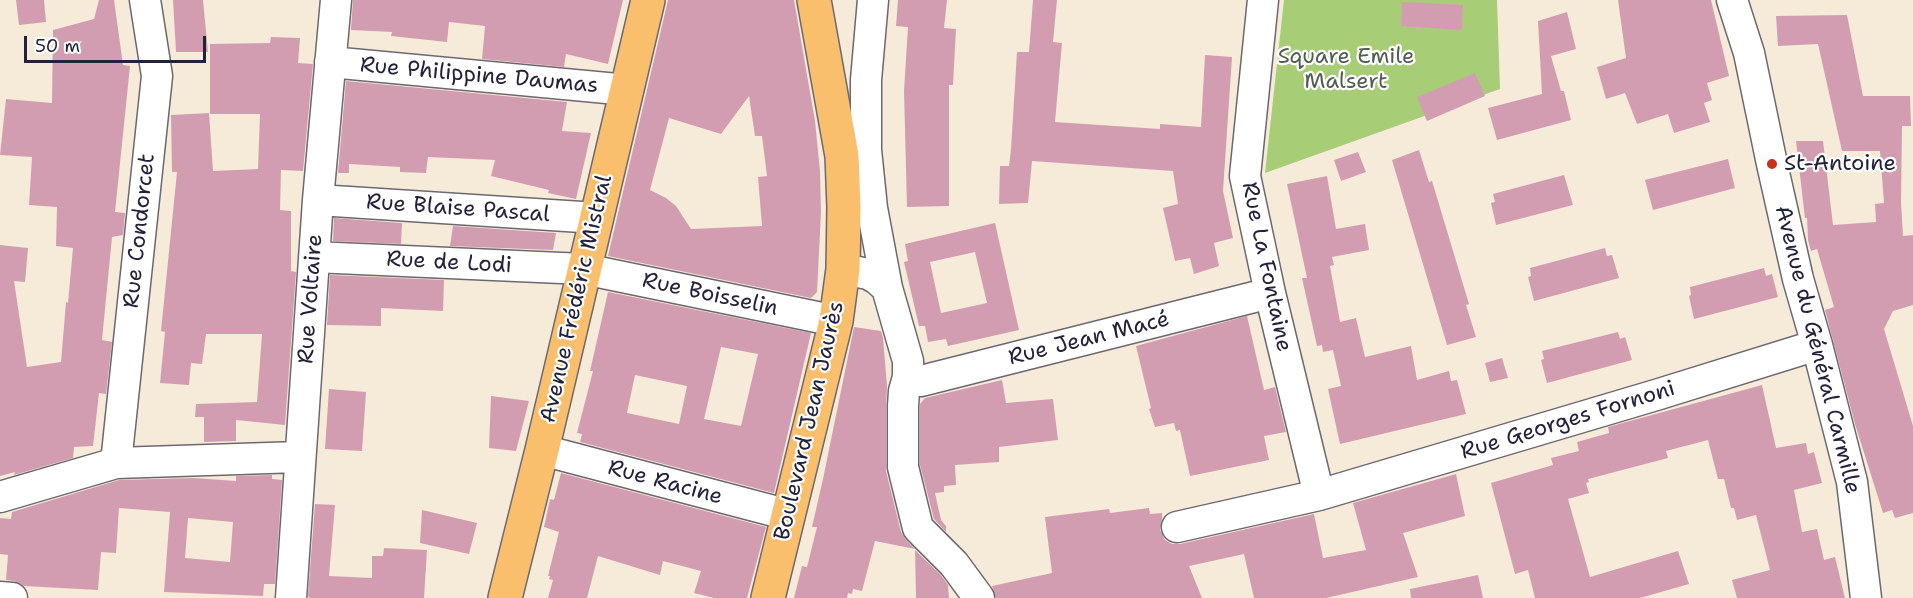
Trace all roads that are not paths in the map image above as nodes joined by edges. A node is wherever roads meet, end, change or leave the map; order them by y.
1 (146, 0) edge
2 (336, 0) edge
3 (648, 0) edge
4 (813, 0) edge
5 (873, 0) edge
6 (1263, 0) edge
7 (1732, 0) edge
8 (330, 63) junction
9 (628, 90) junction
10 (318, 200) junction
11 (597, 218) junction
12 (878, 240) junction
13 (843, 256) junction
14 (314, 257) junction
15 (584, 269) junction
16 (887, 288) junction
17 (1270, 293) junction
18 (836, 321) junction
19 (1817, 345) junction
20 (908, 377) junction
21 (542, 450) junction
22 (299, 457) junction
23 (116, 463) junction
24 (1319, 495) junction
25 (0, 497) edge
26 (789, 515) junction
27 (1177, 527) dead end
28 (0, 597) edge
29 (12, 598) edge
30 (291, 598) edge
31 (505, 598) edge
32 (768, 598) edge
33 (979, 598) edge
34 (1866, 598) edge

1 - 23 street, Rue Condorcet
2 - 8 street, Rue Voltaire
3 - 9 main road, Avenue Frédéric Mistral
4 - 13 main road, Boulevard Jean Jaurès
5 - 12 street
6 - 17 street, Rue La Fontaine
7 - 19 street, Avenue du Général Carmille
8 - 9 street, Rue Philippine Daumas
8 - 10 street, Rue Voltaire
9 - 11 main road, Avenue Frédéric Mistral
10 - 11 street, Rue Blaise Pascal
10 - 14 street, Rue Voltaire
11 - 15 main road, Avenue Frédéric Mistral
12 - 13 street
12 - 16 street
13 - 16 street
13 - 18 main road, Boulevard Jean Jaurès
14 - 15 street, Rue de Lodi
14 - 22 street, Rue Voltaire
15 - 18 street, Rue Boisselin
15 - 21 main road, Avenue Frédéric Mistral
16 - 20 street
17 - 20 street, Rue Jean Macé
17 - 24 street, Rue La Fontaine
18 - 26 main road, Boulevard Jean Jaurès
19 - 24 street, Rue Georges Fornoni
19 - 34 street, Avenue du Général Carmille
20 - 33 street
21 - 26 street, Rue Racine
21 - 31 main road, Avenue Frédéric Mistral
22 - 23 street
22 - 30 street, Rue Voltaire
23 - 25 street
24 - 27 street, Rue Georges Fornoni
26 - 32 main road, Boulevard Jean Jaurès
28 - 29 street

